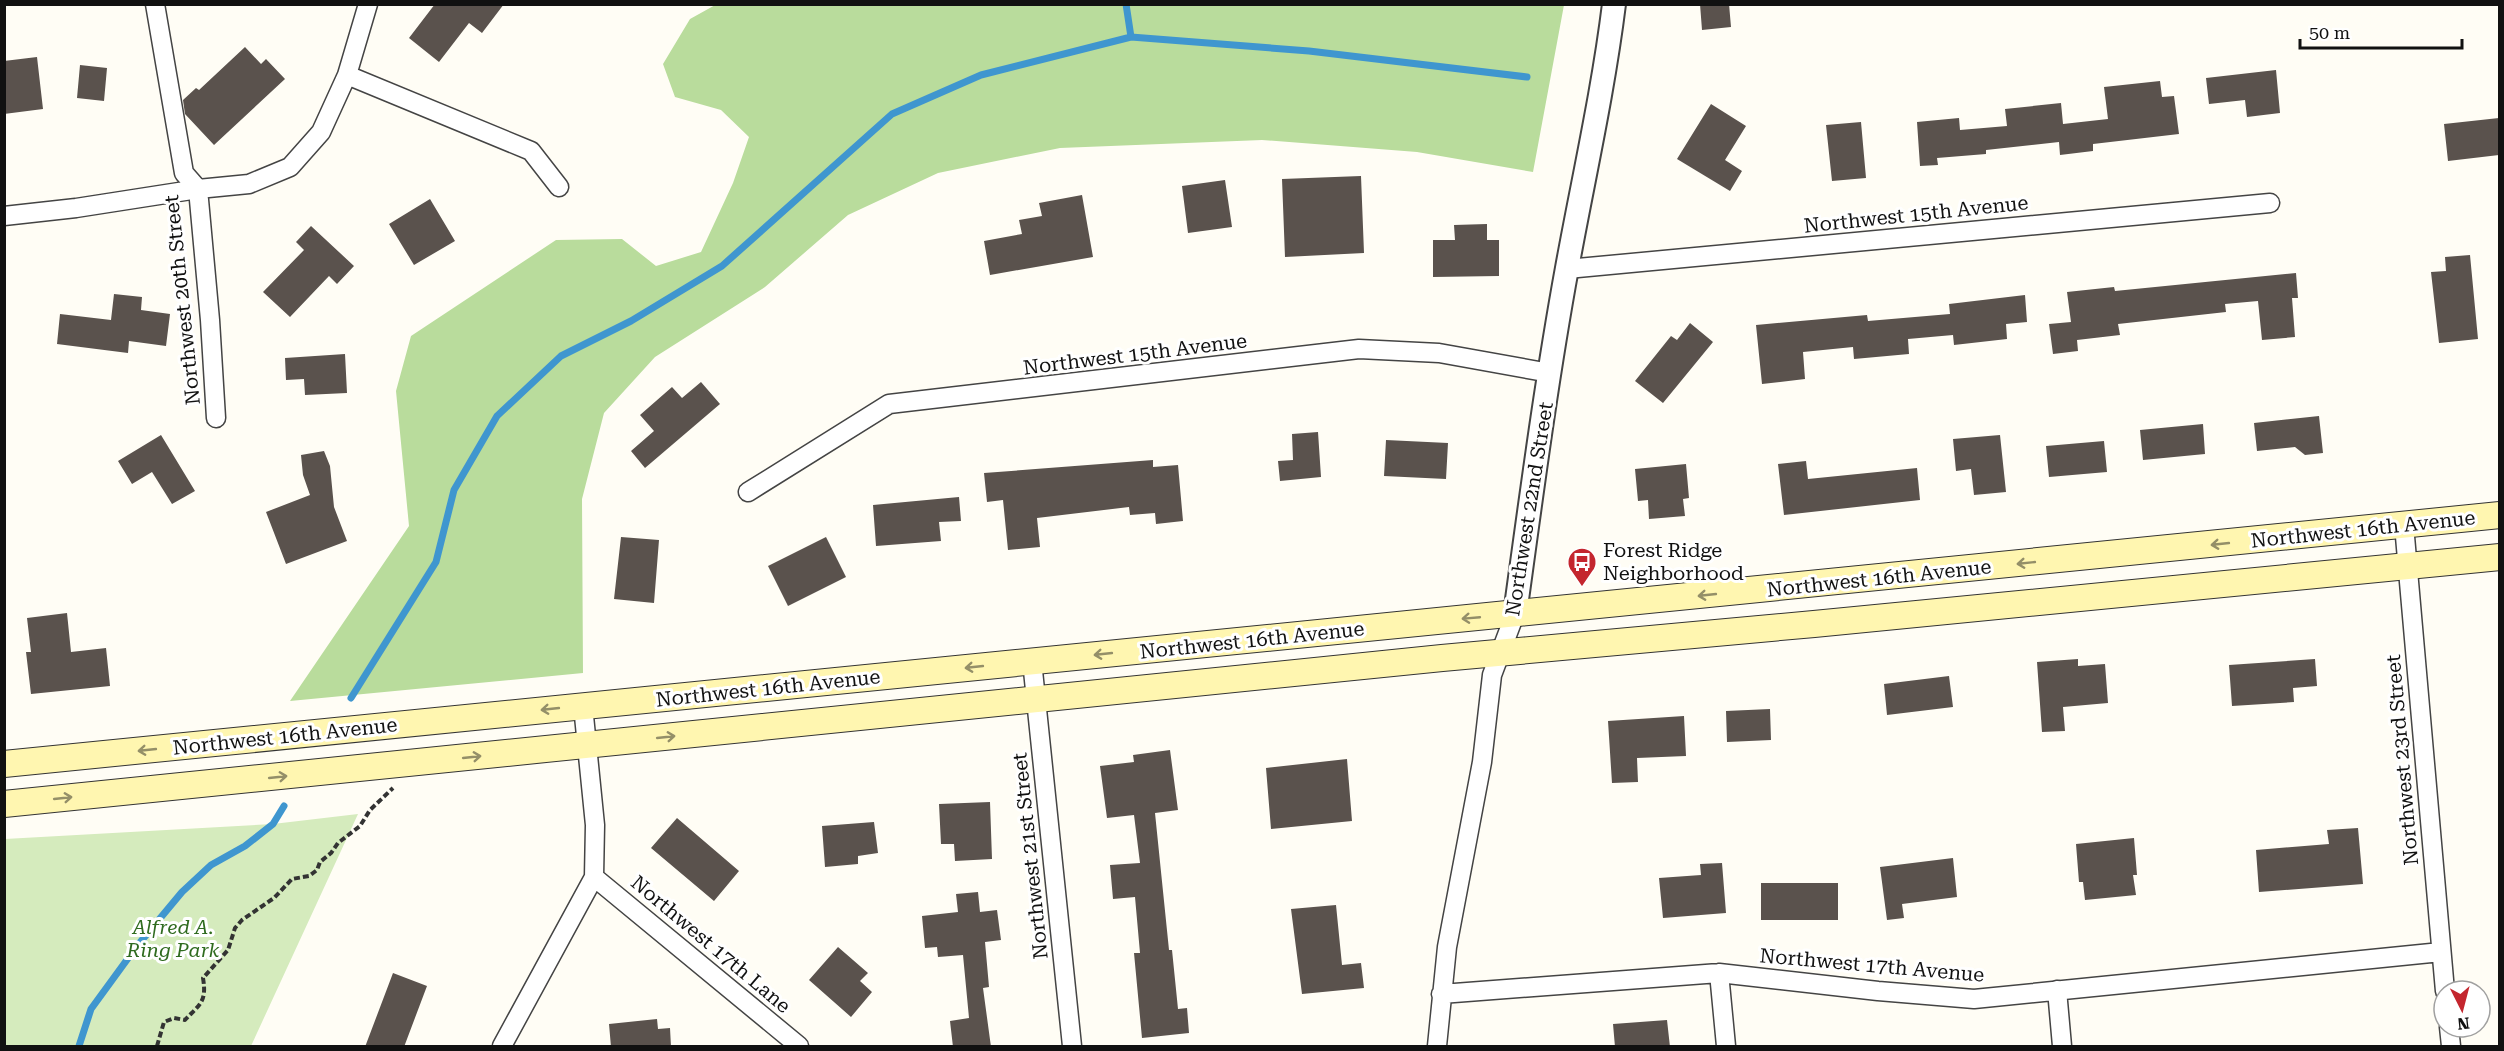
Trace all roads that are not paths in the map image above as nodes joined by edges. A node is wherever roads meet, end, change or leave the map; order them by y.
1 (155, 4) edge
2 (368, 4) edge
3 (1614, 4) edge
4 (347, 75) junction
5 (560, 187) dead end
6 (198, 189) junction
7 (2270, 203) dead end
8 (4, 216) edge
9 (1567, 269) junction
10 (1550, 373) junction
11 (216, 418) dead end
12 (748, 492) dead end
13 (2499, 515) edge
14 (2404, 525) junction
15 (2499, 556) edge
16 (2408, 567) junction
17 (1951, 571) junction
18 (1956, 610) junction
19 (1515, 614) junction
20 (1501, 652) junction
21 (1032, 661) junction
22 (1037, 700) junction
23 (583, 706) junction
24 (231, 741) junction
25 (588, 745) junction
26 (4, 764) edge
27 (235, 782) junction
28 (4, 804) edge
29 (594, 877) junction
30 (2441, 952) junction
31 (1719, 973) junction
32 (2444, 979) edge
33 (2057, 990) junction
34 (1441, 994) junction
35 (502, 1047) edge
36 (799, 1047) edge
37 (1072, 1047) edge
38 (1437, 1047) edge
39 (1726, 1047) edge
40 (2062, 1047) edge

1 - 6 street, Northwest 20th Street
2 - 4 street
3 - 9 street, Northwest 22nd Street
4 - 5 street
4 - 6 street
6 - 8 street
6 - 11 street, Northwest 20th Street
7 - 9 street, Northwest 15th Avenue
9 - 10 street, Northwest 22nd Street
10 - 12 street, Northwest 15th Avenue
10 - 19 street, Northwest 22nd Street
13 - 14 main road, Northwest 16th Avenue
14 - 16 street, Northwest 23rd Street
14 -> 17 main road, Northwest 16th Avenue
15 - 16 main road, Northwest 16th Avenue
16 - 18 main road, Northwest 16th Avenue
16 - 30 street, Northwest 23rd Street
17 - 18 main road
17 -> 19 main road, Northwest 16th Avenue
18 - 20 main road, Northwest 16th Avenue
19 - 20 street, Northwest 22nd Street
19 -> 21 main road, Northwest 16th Avenue
20 - 22 main road, Northwest 16th Avenue
20 - 34 street, Northwest 22nd Street
21 - 22 street, Northwest 21st Street
21 -> 23 main road, Northwest 16th Avenue
25 -> 22 main road, Northwest 16th Avenue
22 - 37 street, Northwest 21st Street
23 -> 24 main road, Northwest 16th Avenue
23 - 25 street
24 -> 26 main road, Northwest 16th Avenue
24 - 27 main road
27 -> 25 main road, Northwest 16th Avenue
25 - 29 street
28 -> 27 main road, Northwest 16th Avenue
29 - 35 street
29 - 36 street, Northwest 17th Lane
30 - 32 street, Northwest 23rd Street
30 - 33 street, Northwest 17th Avenue
31 - 33 street, Northwest 17th Avenue
31 - 34 street, Northwest 17th Avenue
31 - 39 street
33 - 40 street
34 - 38 street, Northwest 22nd Street

